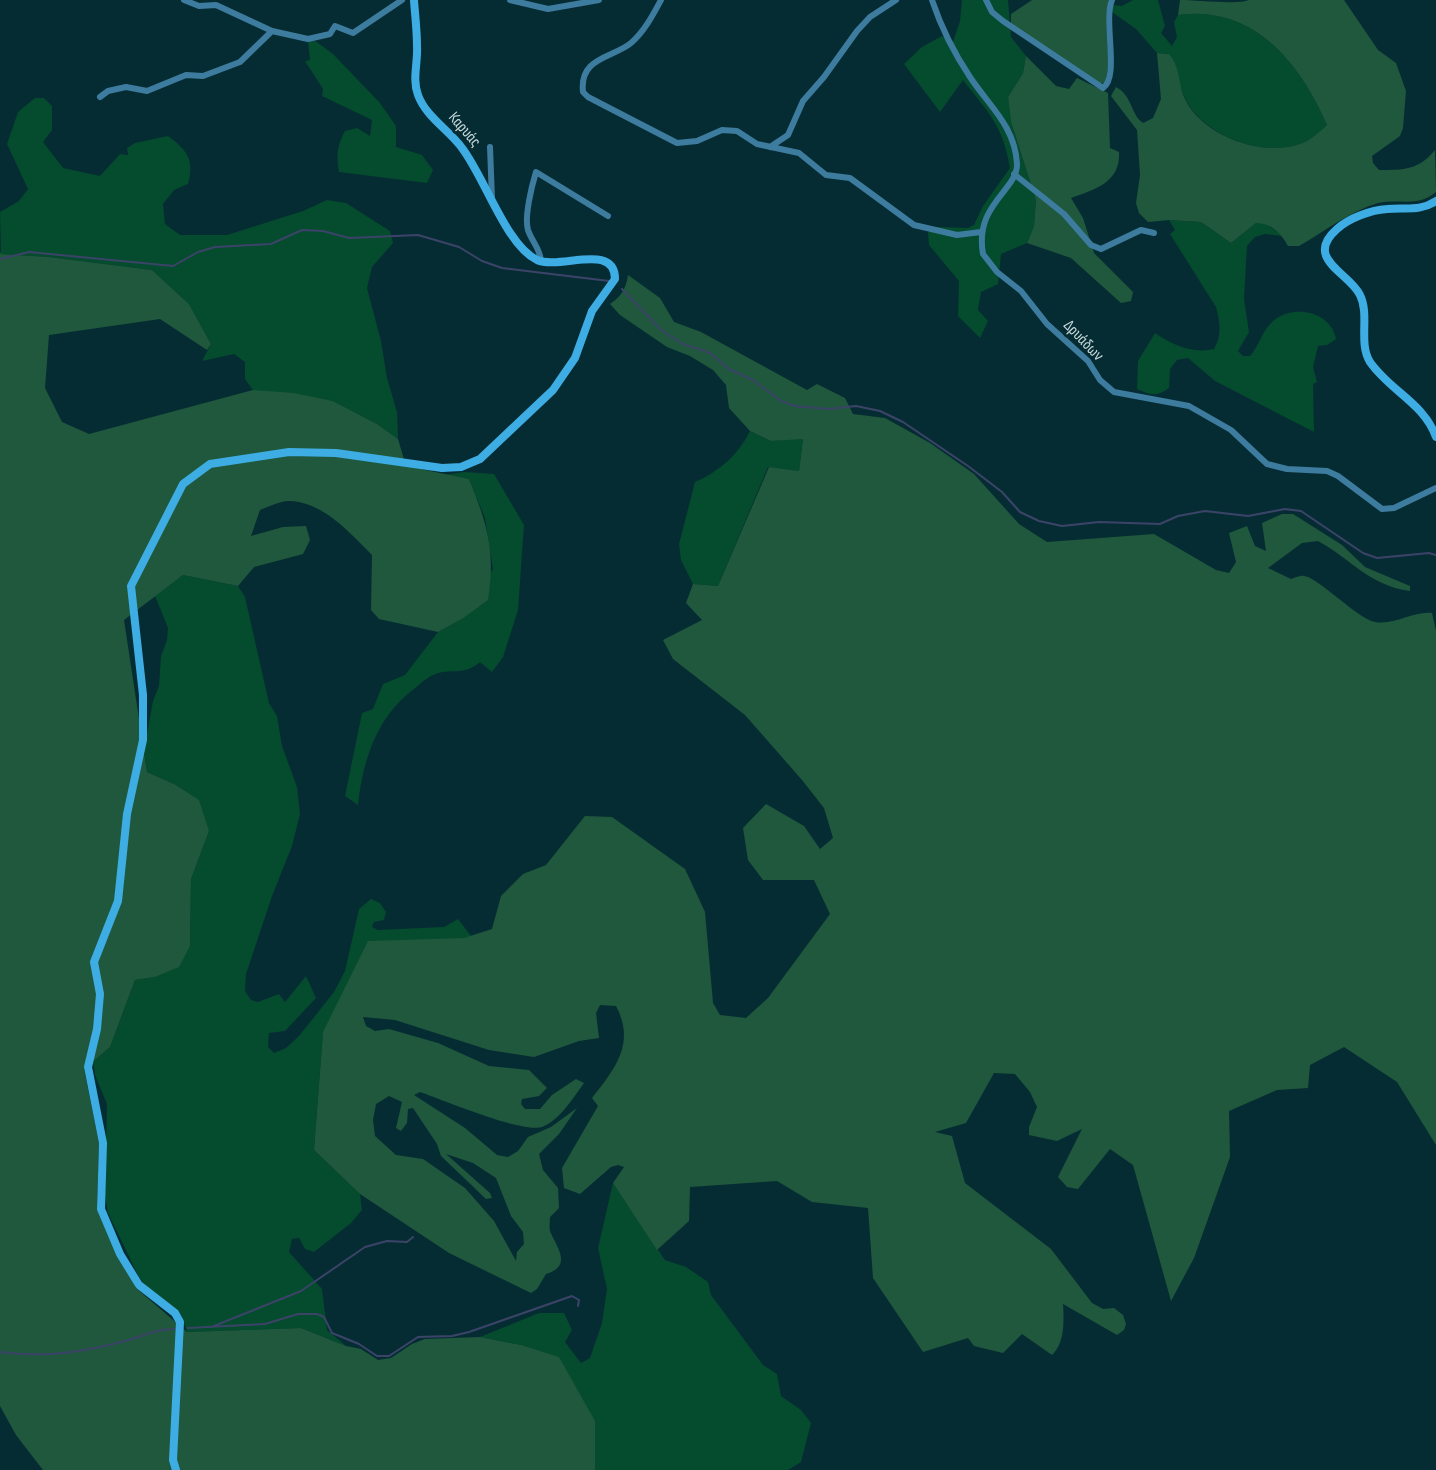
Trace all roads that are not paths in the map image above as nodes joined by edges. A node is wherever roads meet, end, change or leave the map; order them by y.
1 (184, 0) edge
2 (414, 0) edge
3 (510, 0) edge
4 (599, 0) edge
5 (661, 0) edge
6 (897, 0) edge
7 (932, 0) edge
8 (986, 0) edge
9 (1112, 0) edge
10 (400, 1) edge
11 (272, 32) junction
12 (99, 97) dead end
13 (490, 147) dead end
14 (770, 147) junction
15 (1014, 174) junction
16 (492, 198) junction
17 (1436, 201) edge
18 (608, 216) dead end
19 (981, 232) junction
20 (1154, 233) dead end
21 (541, 261) junction
22 (1436, 437) edge
23 (1436, 488) edge
24 (176, 1470) edge

1 - 11 street
2 - 16 street, Καρυάς
3 - 4 street
5 - 14 street
6 - 14 street
7 - 15 street
8 - 9 street
10 - 11 street
11 - 12 street
13 - 16 street
14 - 19 street
15 - 19 street
15 - 20 street
16 - 21 street, Καρυάς
17 - 22 street
18 - 21 street
19 - 23 street, Δρυάδων
21 - 24 street

